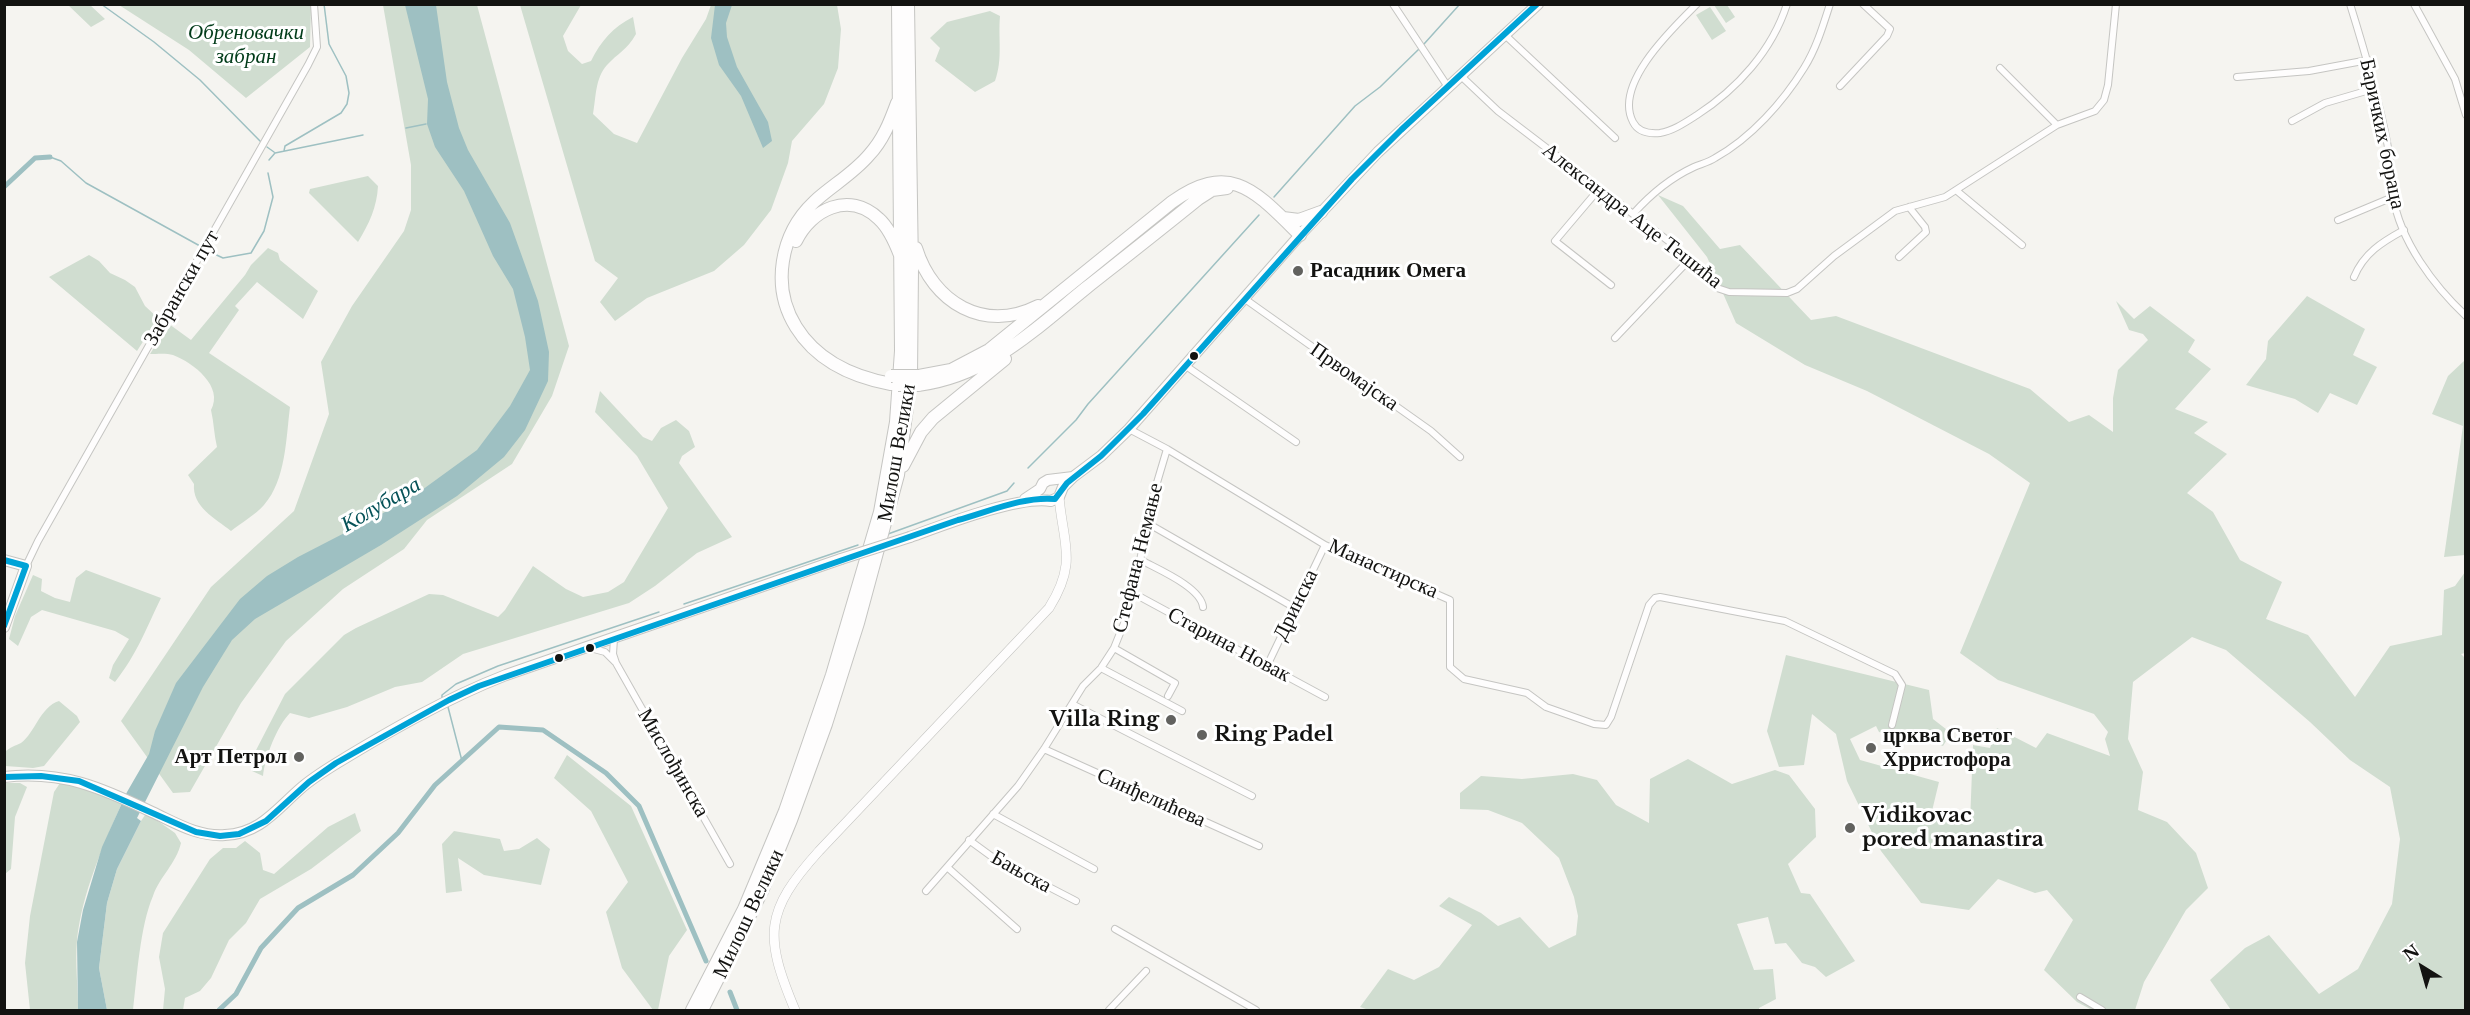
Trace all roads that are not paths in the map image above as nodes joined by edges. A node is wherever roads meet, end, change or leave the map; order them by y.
1 (314, 4) edge
2 (898, 4) edge
3 (908, 4) edge
4 (1393, 4) edge
5 (1539, 4) edge
6 (1697, 4) edge
7 (1788, 4) edge
8 (1830, 4) edge
9 (1863, 4) edge
10 (2116, 4) edge
11 (2350, 4) edge
12 (2414, 4) edge
13 (1505, 35) junction
14 (2368, 60) junction
15 (2000, 68) dead end
16 (1461, 76) junction
17 (2237, 77) dead end
18 (1840, 86) dead end
19 (1448, 87) junction
20 (2373, 88) junction
21 (899, 97) junction
22 (2466, 115) edge
23 (2292, 121) dead end
24 (2057, 125) junction
25 (1615, 138) dead end
26 (1599, 189) junction
27 (1957, 191) junction
28 (2393, 197) junction
29 (1909, 207) junction
30 (1321, 212) junction
31 (1633, 214) junction
32 (1282, 218) junction
33 (2338, 220) dead end
34 (2404, 230) junction
35 (912, 236) junction
36 (1298, 238) junction
37 (2022, 245) dead end
38 (1899, 257) dead end
39 (1690, 259) junction
40 (902, 261) junction
41 (2354, 277) dead end
42 (1611, 285) dead end
43 (1055, 296) junction
44 (1245, 299) junction
45 (2466, 316) edge
46 (1044, 322) junction
47 (1616, 338) dead end
48 (1186, 366) junction
49 (891, 380) junction
50 (918, 381) junction
51 (1129, 429) junction
52 (1296, 442) dead end
53 (1167, 449) junction
54 (1460, 457) dead end
55 (898, 475) junction
56 (1073, 477) junction
57 (1053, 480) junction
58 (1060, 493) junction
59 (1044, 496) junction
60 (1064, 524) junction
61 (1149, 524) junction
62 (1325, 545) junction
63 (4, 560) edge
64 (1141, 560) junction
65 (26, 566) junction
66 (1133, 593) junction
67 (1203, 607) dead end
68 (1295, 608) junction
69 (4, 627) edge
70 (614, 639) junction
71 (590, 647) junction
72 (1114, 648) junction
73 (616, 663) junction
74 (1267, 666) junction
75 (1101, 668) junction
76 (1168, 696) dead end
77 (1325, 697) dead end
78 (1072, 704) junction
79 (1182, 711) dead end
80 (1892, 725) dead end
81 (1044, 749) junction
82 (4, 777) edge
83 (1252, 796) dead end
84 (993, 814) junction
85 (969, 840) junction
86 (1259, 846) dead end
87 (730, 864) dead end
88 (947, 867) junction
89 (1094, 868) dead end
90 (926, 891) dead end
91 (1076, 901) dead end
92 (1017, 929) dead end
93 (1115, 929) dead end
94 (1146, 971) dead end
95 (2080, 997) dead end
96 (693, 1011) edge
97 (702, 1011) edge
98 (795, 1011) edge
99 (1109, 1011) edge
100 (1256, 1011) edge
101 (2102, 1011) edge

1 - 65 street, Забрански пут
2 - 21 highway, Милош Велики
3 - 35 highway, Милош Велики
4 - 19 street
5 - 13 main road
6 - 7 street
8 - 31 street
9 - 18 street
10 - 24 street, Александра Аце Тешића
11 - 14 street, Баричких бораца
12 - 22 street
13 - 16 main road
13 - 25 street
14 - 17 street
14 - 20 street, Баричких бораца
15 - 24 street
16 - 19 main road
16 - 26 street, Александра Аце Тешића
19 - 30 main road
20 - 23 street
20 - 28 street, Баричких бораца
21 - 40 highway, Милош Велики
21 - 49 highway
24 - 27 street, Александра Аце Тешића
26 - 31 street, Александра Аце Тешића
26 - 42 street
27 - 29 street, Александра Аце Тешића
27 - 37 street
28 - 33 street
28 - 34 street, Баричких бораца
29 - 38 street
29 - 39 street, Александра Аце Тешића
30 - 32 highway
30 - 36 main road
31 - 39 street, Александра Аце Тешића
32 - 36 highway
32 - 43 highway
34 - 41 street
34 - 45 street, Баричких бораца
35 - 43 highway
35 - 55 highway, Милош Велики
36 - 44 main road
36 - 46 highway
39 - 47 street
40 - 49 highway
40 - 96 highway, Милош Велики
43 - 50 highway
44 - 48 main road
44 - 54 street, Првомајска
46 - 50 highway
46 - 55 highway
48 - 51 main road
48 - 52 street
49 - 50 highway, bridge
51 - 53 street, Манастирска
51 - 56 main road
53 - 61 street, Стефана Немање
53 - 62 street, Манастирска
55 - 97 highway, Милош Велики
56 - 57 main road
56 - 58 main road
57 - 58 main road
57 - 59 main road
58 - 59 main road
58 - 60 main road
59 - 60 main road
59 - 70 main road, bridge
60 - 98 main road
61 - 64 street, Стефана Немање
61 - 68 street
62 - 68 street, Дринска
62 - 80 street, Манастирска
63 - 65 main road
64 - 66 street, Стефана Немање
64 - 67 street
65 - 69 main road
66 - 72 street, Стефана Немање
66 - 74 street, Старина Новак
68 - 74 street, Дринска
70 - 71 main road
70 - 73 street, Мислођинска
71 - 73 street, Мислођинска
71 - 82 main road
72 - 75 street, Стефана Немање
72 - 76 street
73 - 87 street, Мислођинска
74 - 77 street, Старина Новак
75 - 78 street, Стефана Немање
75 - 79 street
78 - 81 street, Стефана Немање
78 - 83 street
81 - 84 street, Стефана Немање
81 - 86 street, Синђелићева
84 - 85 street, Стефана Немање
84 - 89 street
85 - 88 street, Стефана Немање
85 - 91 street, Бањска
88 - 90 street, Стефана Немање
88 - 92 street
93 - 100 street
94 - 99 street
95 - 101 street

